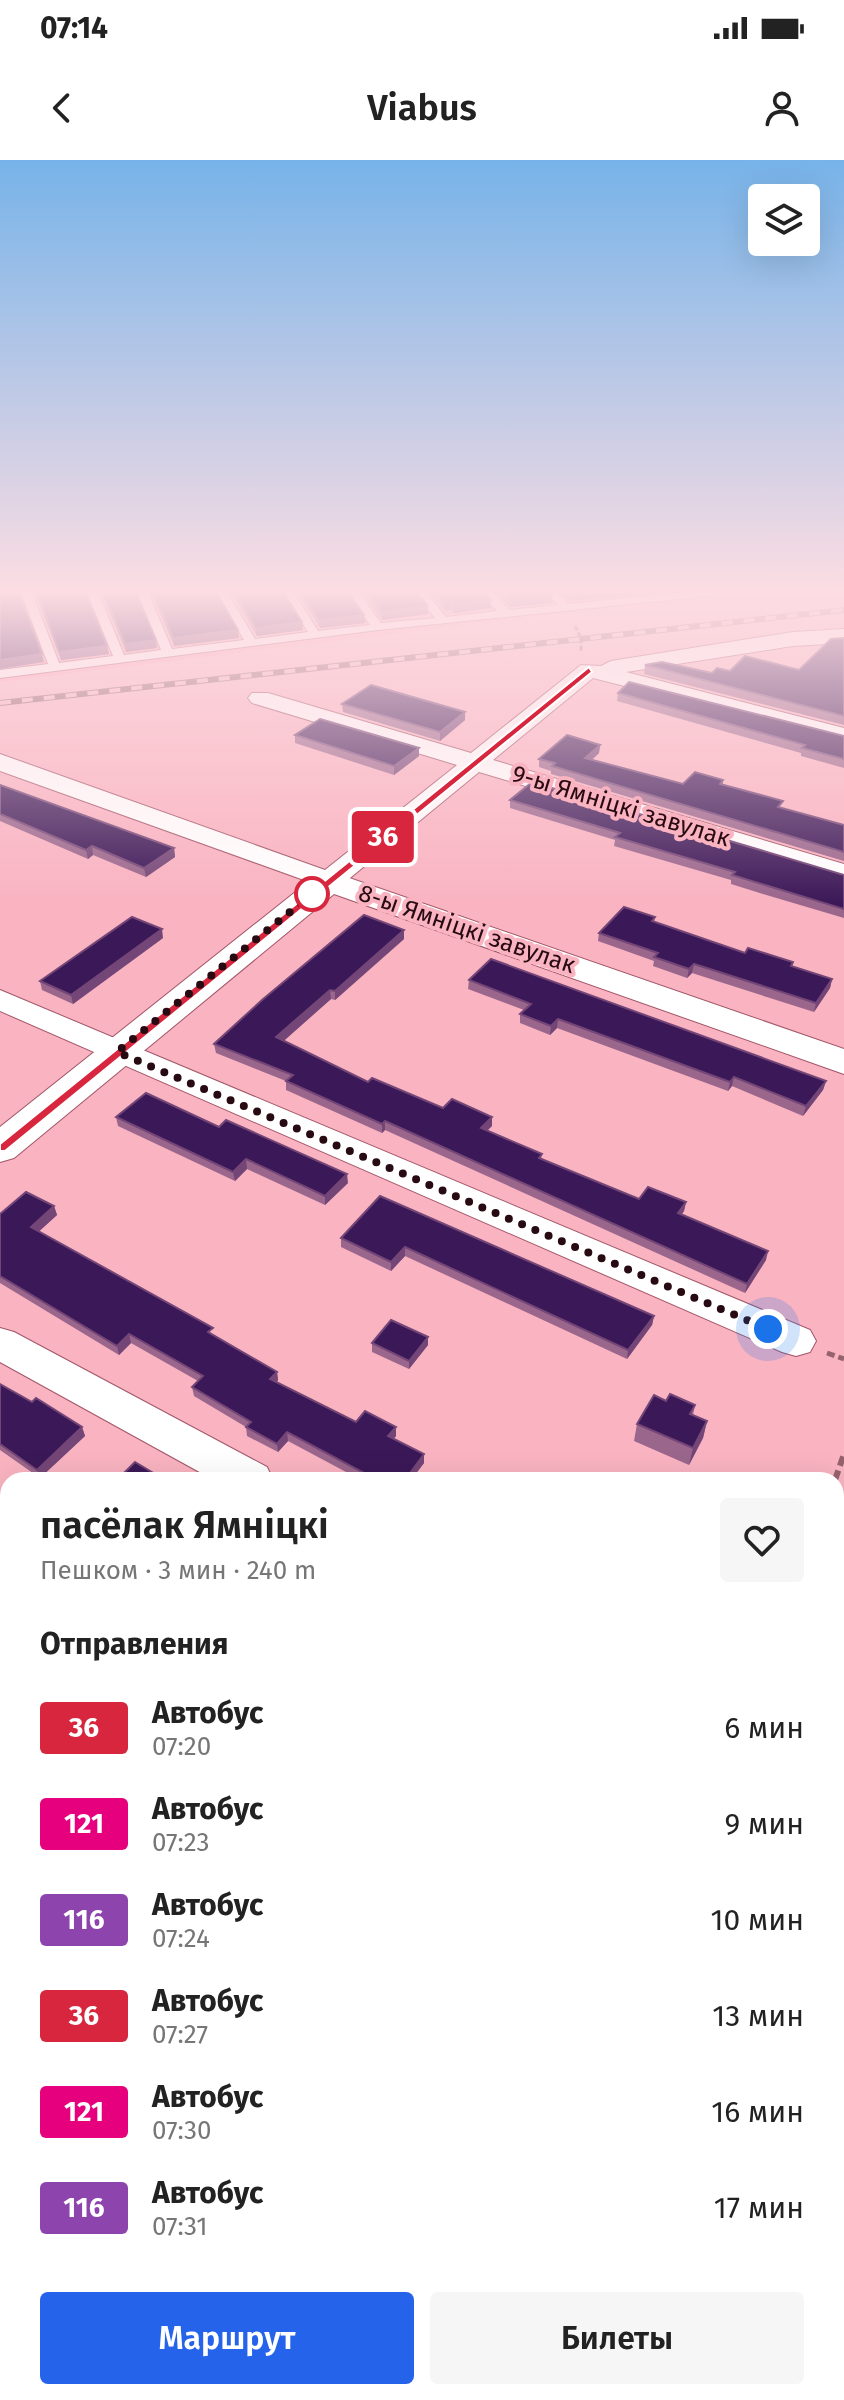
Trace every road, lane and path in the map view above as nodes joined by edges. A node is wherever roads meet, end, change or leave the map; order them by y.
1 (559, 695) edge
2 (685, 695) edge
3 (260, 698) dead end
4 (844, 735) edge
5 (0, 762) edge
6 (475, 762) junction
7 (844, 873) edge
8 (329, 881) junction
9 (0, 999) edge
10 (117, 1052) junction
11 (844, 1062) edge
12 (0, 1148) edge
13 (796, 1341) dead end
14 (0, 1343) edge
15 (237, 1472) edge

1 - 6 street
2 - 4 street
3 - 6 street, 9-ы Ямніцкі завулак
5 - 8 street, 8-ы Ямніцкі завулак
6 - 7 street, 9-ы Ямніцкі завулак
6 - 8 street
8 - 10 main road
8 - 11 main road, 8-ы Ямніцкі завулак
9 - 10 street
10 - 12 main road
10 - 13 street
14 - 15 street

